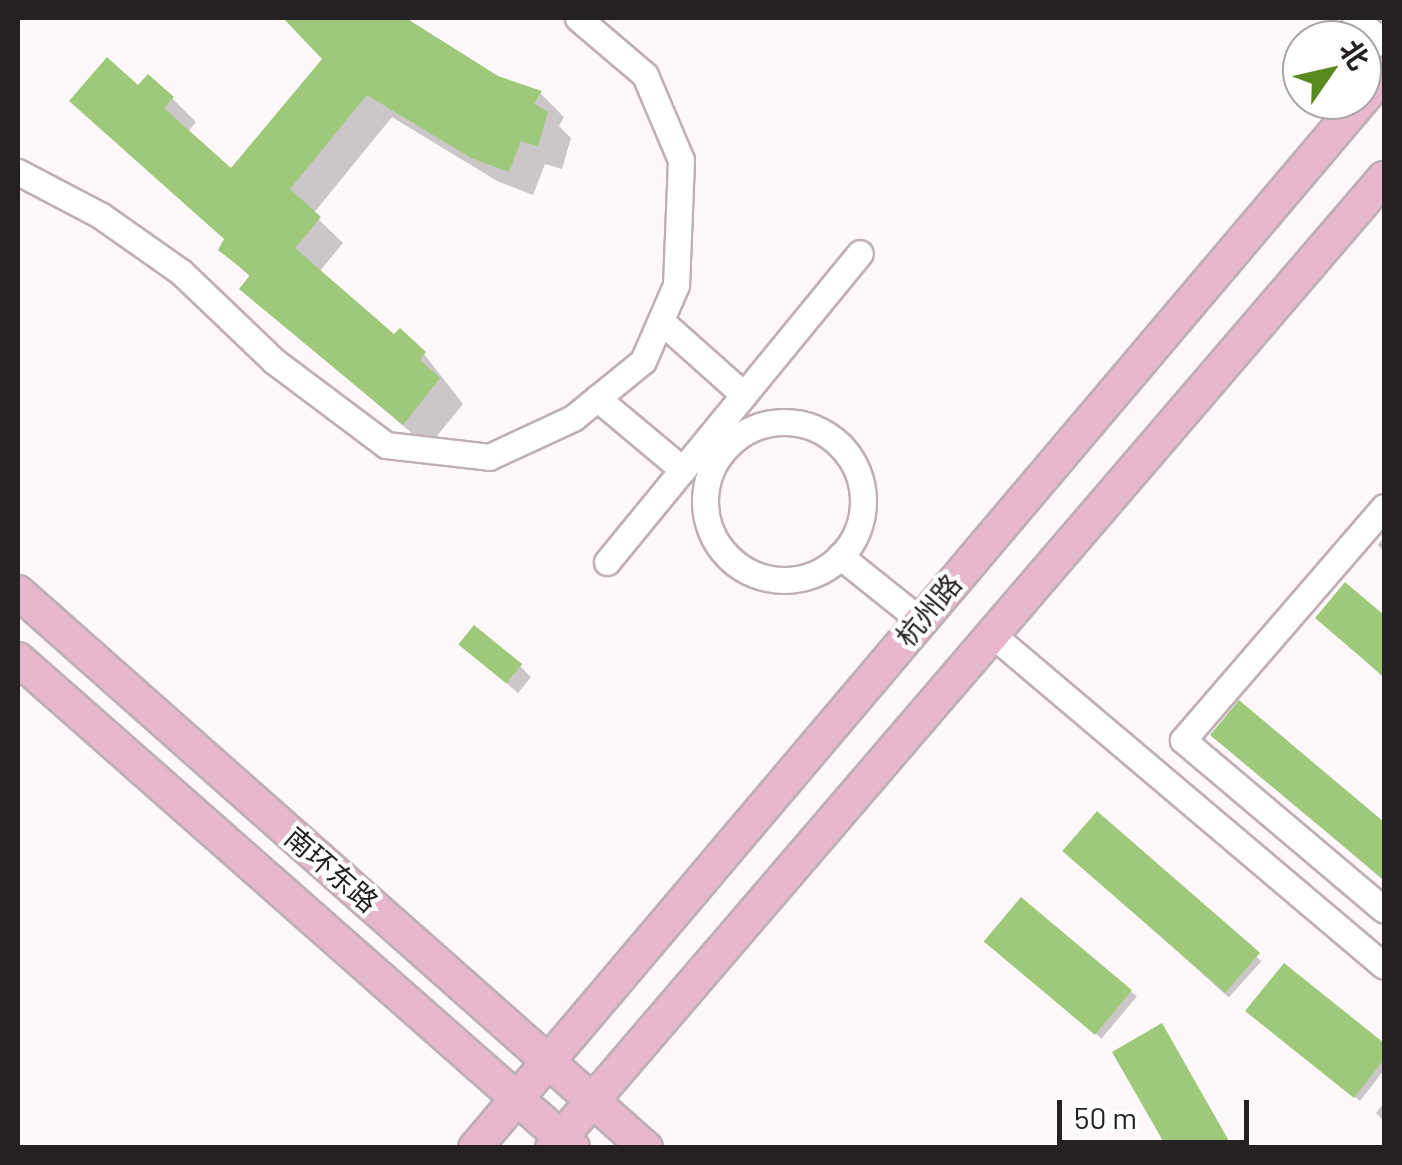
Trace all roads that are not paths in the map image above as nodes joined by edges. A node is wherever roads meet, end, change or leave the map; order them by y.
1 (578, 18) edge
2 (1355, 18) edge
3 (1384, 43) edge
4 (1384, 74) edge
5 (18, 172) edge
6 (1384, 178) edge
7 (860, 253) dead end
8 (660, 321) junction
9 (744, 395) junction
10 (597, 398) junction
11 (719, 441) junction
12 (682, 470) junction
13 (1384, 507) edge
14 (840, 556) junction
15 (607, 562) dead end
16 (18, 592) edge
17 (920, 620) junction
18 (995, 637) junction
19 (18, 658) edge
20 (1384, 910) edge
21 (1384, 966) edge
22 (549, 1061) junction
23 (516, 1099) junction
24 (592, 1099) junction
25 (562, 1144) edge
26 (475, 1148) edge
27 (646, 1148) edge

1 - 8 street
2 - 3 street
4 - 17 main road, 杭州路
5 - 10 street
6 - 18 main road
7 - 9 street
8 - 9 street
8 - 10 street
9 - 11 street
10 - 12 street
11 - 12 street
11 - 14 street
11 - 14 street
12 - 15 street
13 - 20 street
14 - 17 street
16 - 22 main road, 南环东路
17 - 22 main road, 杭州路
18 - 21 street
18 - 24 main road
19 - 23 main road, 南环东路
22 - 23 main road, 杭州路
22 - 24 main road, 南环东路
23 - 25 main road, 南环东路
23 - 26 main road, 杭州路
24 - 25 main road
24 - 27 main road, 南环东路

